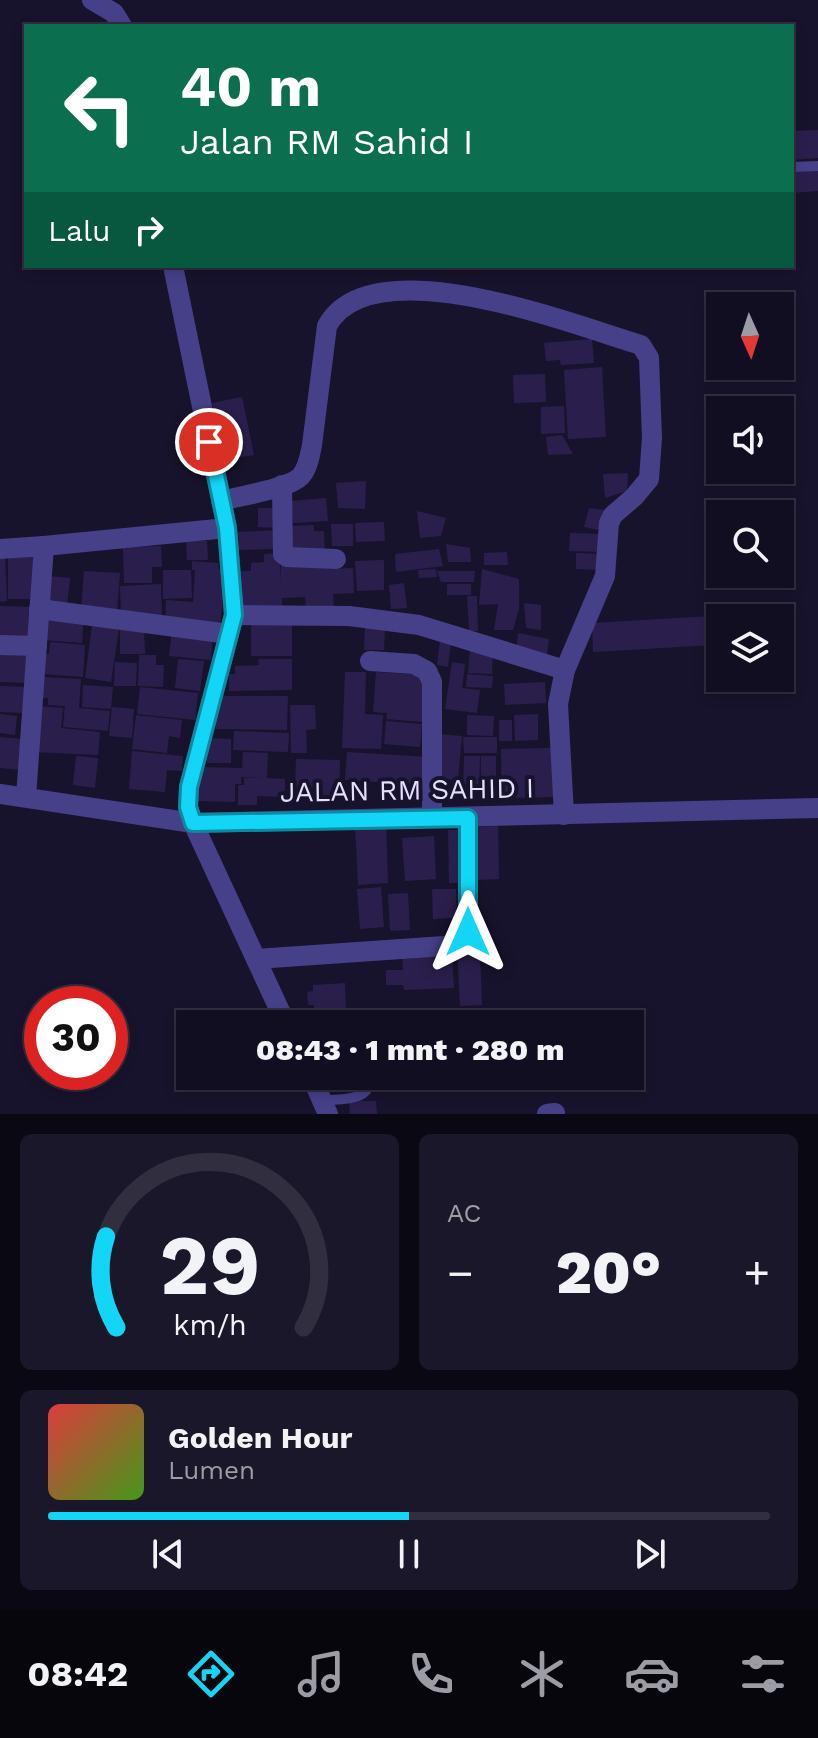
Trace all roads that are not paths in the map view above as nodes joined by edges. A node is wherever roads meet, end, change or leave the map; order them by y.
1 (92, 0) edge
2 (121, 24) edge
3 (818, 166) edge
4 (794, 167) edge
5 (173, 268) edge
6 (282, 485) junction
7 (221, 501) junction
8 (227, 528) junction
9 (44, 546) junction
10 (0, 549) edge
11 (336, 559) dead end
12 (39, 609) junction
13 (232, 624) junction
14 (0, 645) edge
15 (37, 646) junction
16 (370, 661) dead end
17 (565, 670) junction
18 (0, 794) edge
19 (26, 797) junction
20 (818, 808) edge
21 (564, 815) junction
22 (432, 818) junction
23 (468, 818) junction
24 (193, 823) junction
25 (256, 959) junction
26 (280, 1010) edge
27 (368, 1090) edge
28 (325, 1107) edge
29 (555, 1113) edge
30 (547, 1114) edge

1 - 2 street
3 - 4 lane
5 - 7 street
6 - 7 street
6 - 11 street
6 - 17 street
7 - 8 street
8 - 9 street
8 - 13 street
9 - 10 street
9 - 12 street
12 - 13 street
12 - 15 street
13 - 17 street
13 - 24 street
14 - 15 street
15 - 19 street
16 - 22 street
17 - 21 street
18 - 19 street, JALAN RM SAHID I
19 - 24 street, JALAN RM SAHID I
20 - 21 street, JALAN RM SAHID I
21 - 23 street, JALAN RM SAHID I
22 - 23 street, JALAN RM SAHID I
22 - 24 street, JALAN RM SAHID I
23 - 25 street
24 - 25 street
25 - 26 street
27 - 28 lane
29 - 30 street

